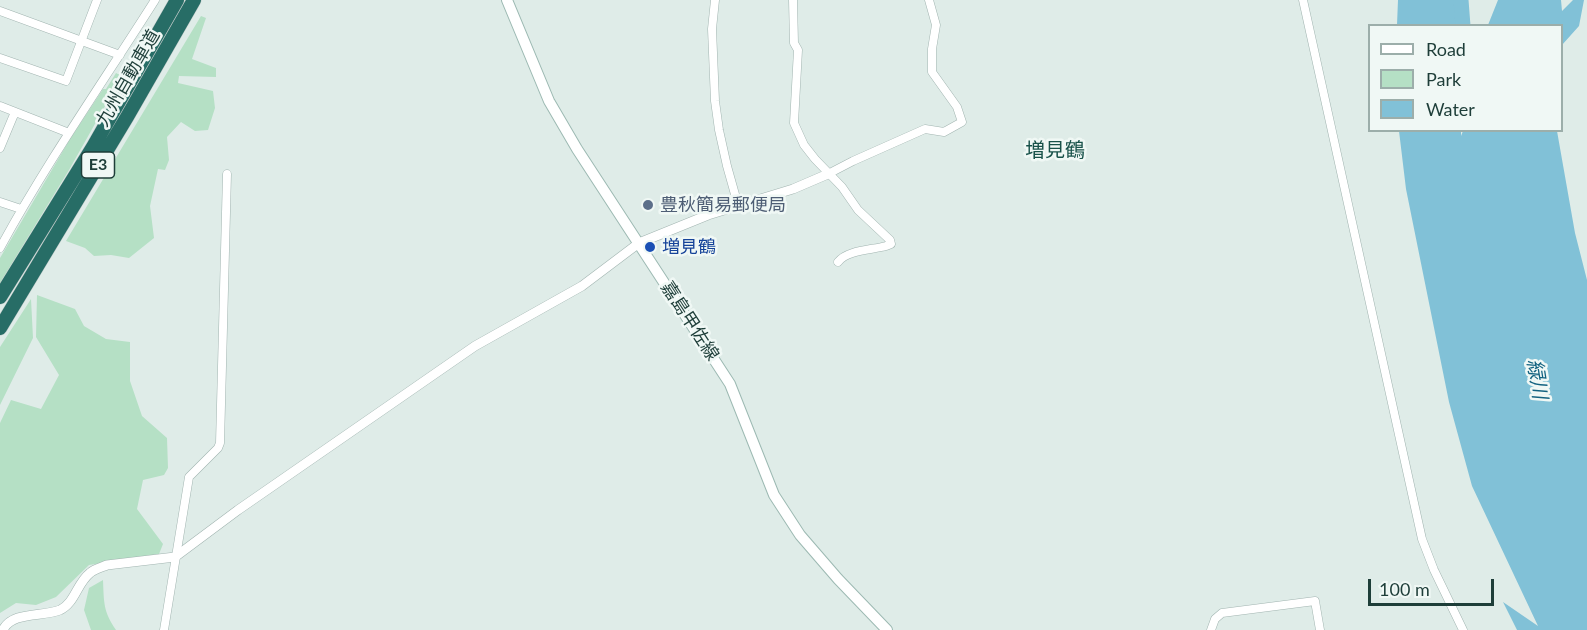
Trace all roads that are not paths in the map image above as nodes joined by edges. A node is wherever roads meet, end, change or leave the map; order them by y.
1 (98, 0) edge
2 (155, 0) edge
3 (177, 0) edge
4 (194, 0) edge
5 (507, 0) edge
6 (715, 0) edge
7 (794, 0) edge
8 (929, 0) edge
9 (1304, 0) edge
10 (0, 11) edge
11 (82, 41) junction
12 (120, 55) junction
13 (0, 58) edge
14 (0, 106) edge
15 (15, 112) junction
16 (69, 133) junction
17 (0, 148) edge
18 (227, 174) dead end
19 (828, 174) junction
20 (0, 202) edge
21 (738, 205) junction
22 (21, 210) junction
23 (639, 243) junction
24 (0, 248) edge
25 (838, 262) dead end
26 (0, 297) edge
27 (0, 328) edge
28 (175, 557) junction
29 (3, 630) edge
30 (164, 630) edge
31 (887, 630) edge
32 (1210, 630) edge
33 (1320, 630) edge
34 (1464, 630) edge

1 - 11 street
2 - 12 street
3 - 26 highway, 九州自動車道 / E3
4 - 27 highway, 九州自動車道 / E3
5 - 23 main road, 嘉島甲佐線
6 - 21 street
7 - 19 street
8 - 19 street
9 - 34 street
10 - 11 street
11 - 12 street
11 - 13 street
12 - 16 street
14 - 15 street
15 - 16 street
15 - 17 street
16 - 22 street
18 - 28 street
19 - 21 street
19 - 25 street
20 - 22 street
21 - 23 street
22 - 24 street
23 - 28 street
23 - 31 main road, 嘉島甲佐線
28 - 29 street
28 - 30 street
32 - 33 street

